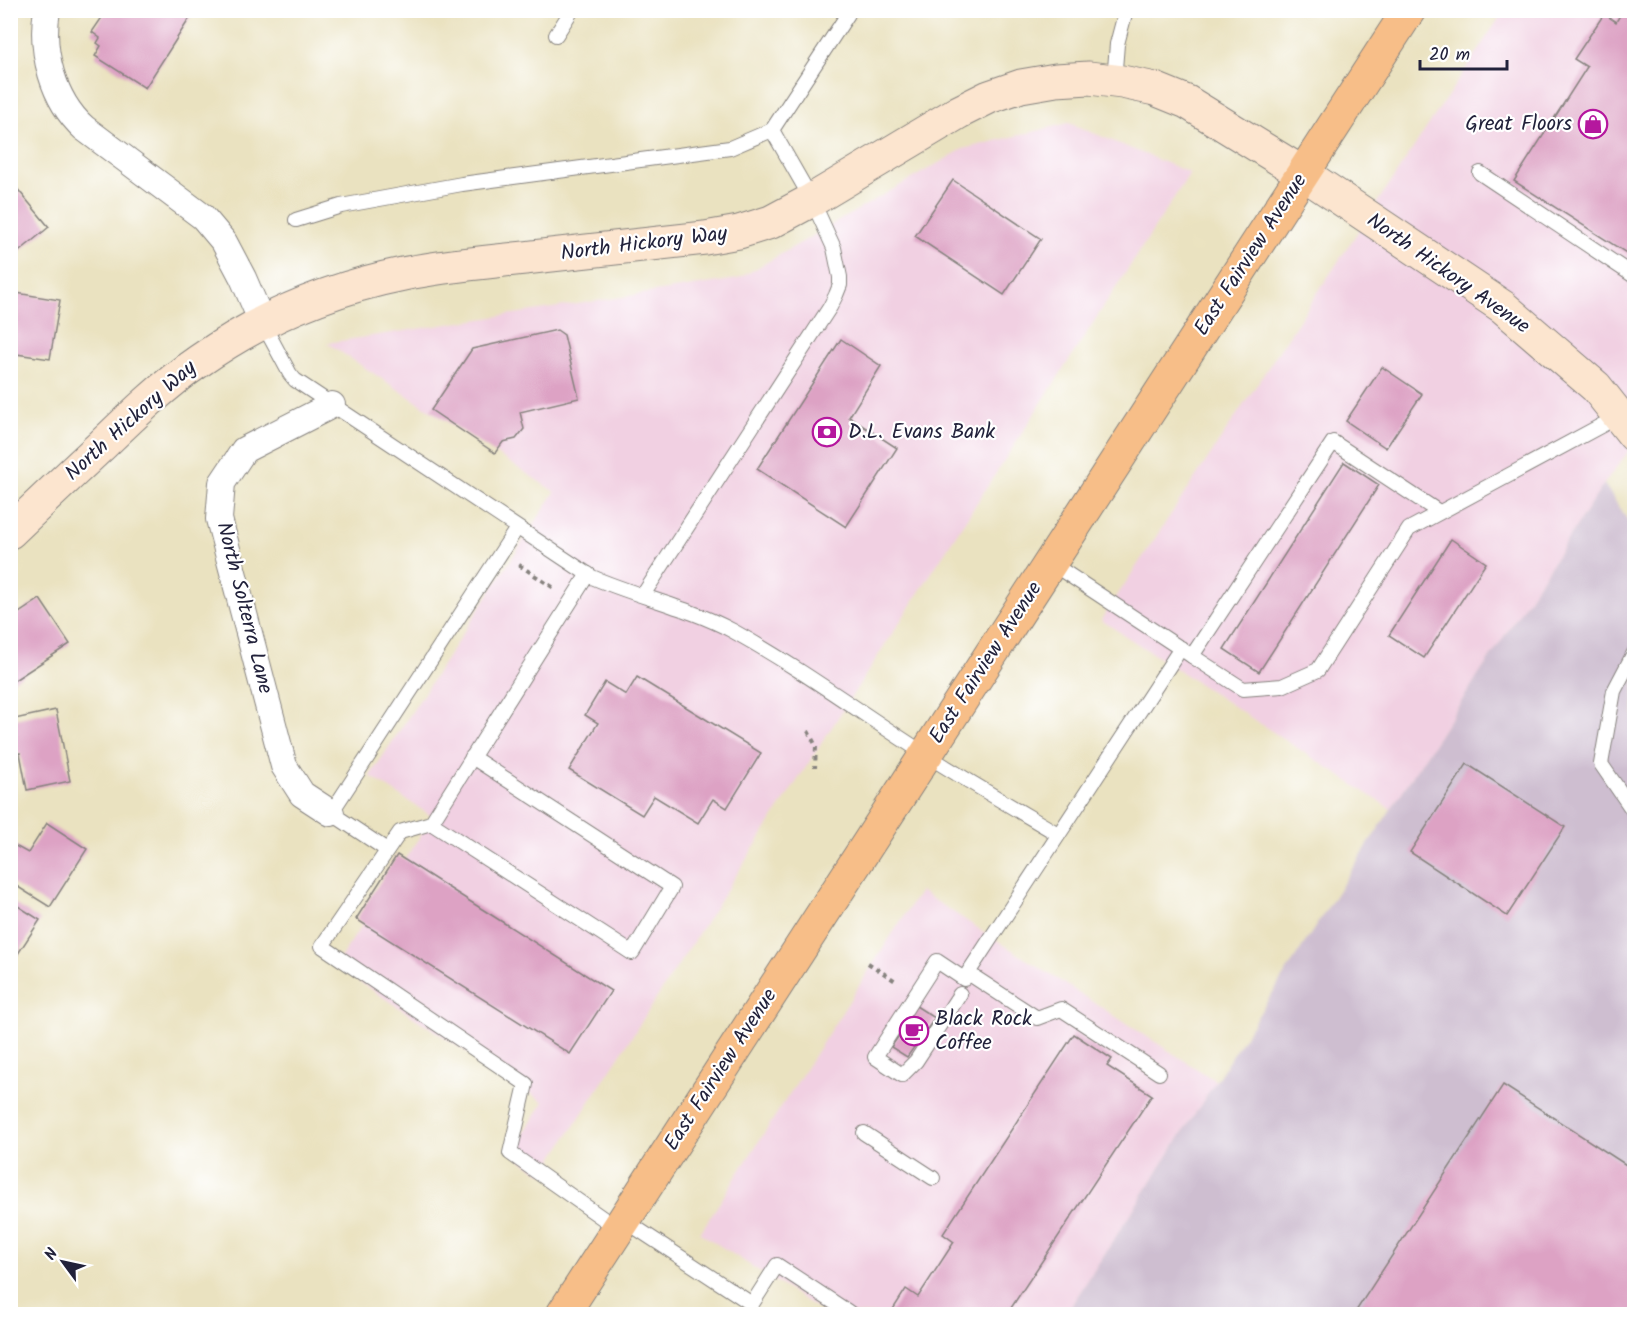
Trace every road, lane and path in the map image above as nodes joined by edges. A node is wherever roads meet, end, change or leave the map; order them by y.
1 (47, 10) edge
2 (572, 10) edge
3 (847, 10) edge
4 (1126, 10) edge
5 (1409, 10) edge
6 (556, 35) dead end
7 (1114, 81) junction
8 (772, 130) junction
9 (1480, 172) dead end
10 (1304, 174) junction
11 (812, 200) junction
12 (296, 220) dead end
13 (1635, 276) edge
14 (262, 322) junction
15 (332, 405) junction
16 (1627, 425) edge
17 (1439, 512) junction
18 (517, 528) junction
19 (10, 532) edge
20 (1051, 563) junction
21 (519, 565) dead end
22 (588, 574) junction
23 (562, 593) dead end
24 (644, 596) junction
25 (1187, 652) junction
26 (1635, 653) edge
27 (808, 731) dead end
28 (926, 754) junction
29 (472, 757) junction
30 (815, 768) dead end
31 (1635, 812) edge
32 (331, 813) junction
33 (431, 823) junction
34 (1058, 834) junction
35 (387, 850) junction
36 (964, 979) dead end
37 (960, 994) dead end
38 (1159, 1073) dead end
39 (864, 1133) dead end
40 (933, 1178) dead end
41 (621, 1225) junction
42 (562, 1314) edge
43 (851, 1314) edge

1 - 14 street
2 - 6 lane
3 - 8 lane
4 - 7 lane
5 - 10 main road, East Fairview Avenue
7 - 10 street, North Hickory Way
7 - 11 street, North Hickory Way
8 - 11 lane
8 - 12 lane
9 - 13 lane
10 - 16 street, North Hickory Avenue
10 - 20 main road, East Fairview Avenue
11 - 14 street, North Hickory Way
11 - 24 lane
14 - 15 lane
14 - 19 street, North Hickory Way
15 - 18 lane
15 - 32 street, North Solterra Lane
16 - 17 lane
17 - 25 lane
17 - 25 lane
18 - 22 lane
18 - 32 lane
20 - 25 lane
20 - 28 main road, East Fairview Avenue
21 - 23 path
22 - 24 lane
22 - 29 lane
24 - 28 lane
25 - 34 lane
26 - 31 lane
27 - 30 path
28 - 34 lane
28 - 41 main road, East Fairview Avenue
29 - 33 lane
29 - 33 lane
32 - 35 lane
33 - 35 lane
34 - 38 lane
35 - 41 lane
36 - 37 lane
39 - 40 lane
41 - 42 main road, East Fairview Avenue
41 - 43 lane

